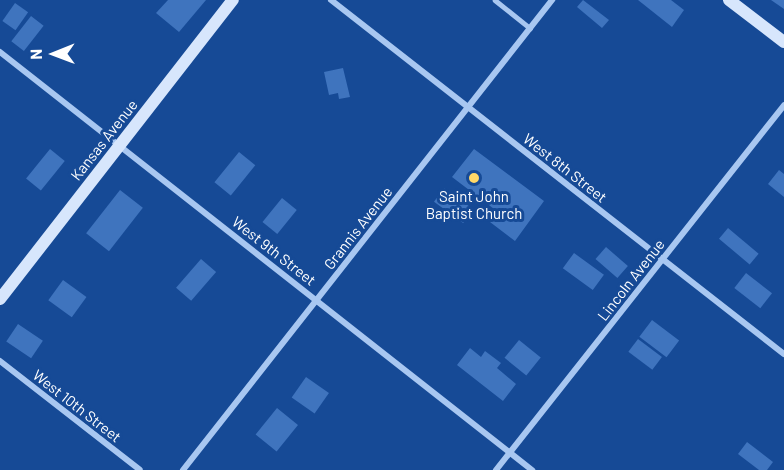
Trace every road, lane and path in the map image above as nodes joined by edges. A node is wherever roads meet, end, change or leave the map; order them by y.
1 (233, 0) edge
2 (331, 0) edge
3 (495, 0) edge
4 (552, 0) edge
5 (729, 0) edge
6 (530, 28) junction
7 (784, 42) edge
8 (0, 52) edge
9 (784, 105) edge
10 (467, 107) junction
11 (119, 145) junction
12 (663, 260) junction
13 (0, 299) edge
14 (316, 300) junction
15 (784, 354) edge
16 (0, 361) edge
17 (510, 453) junction
18 (140, 470) edge
19 (183, 470) edge
20 (496, 470) edge
21 (532, 470) edge

1 - 11 street, Kansas Avenue
2 - 10 street, West 8th Street
3 - 6 lane
4 - 6 street, Grannis Avenue
5 - 7 street
6 - 10 street, Grannis Avenue
8 - 11 street, West 9th Street
9 - 12 street, Lincoln Avenue
10 - 12 street, West 8th Street
10 - 14 street, Grannis Avenue
11 - 13 street, Kansas Avenue
11 - 14 street, West 9th Street
12 - 15 street, West 8th Street
12 - 17 street, Lincoln Avenue
14 - 17 street, West 9th Street
14 - 19 street, Grannis Avenue
16 - 18 street, West 10th Street
17 - 20 street, Lincoln Avenue
17 - 21 street, West 9th Street

